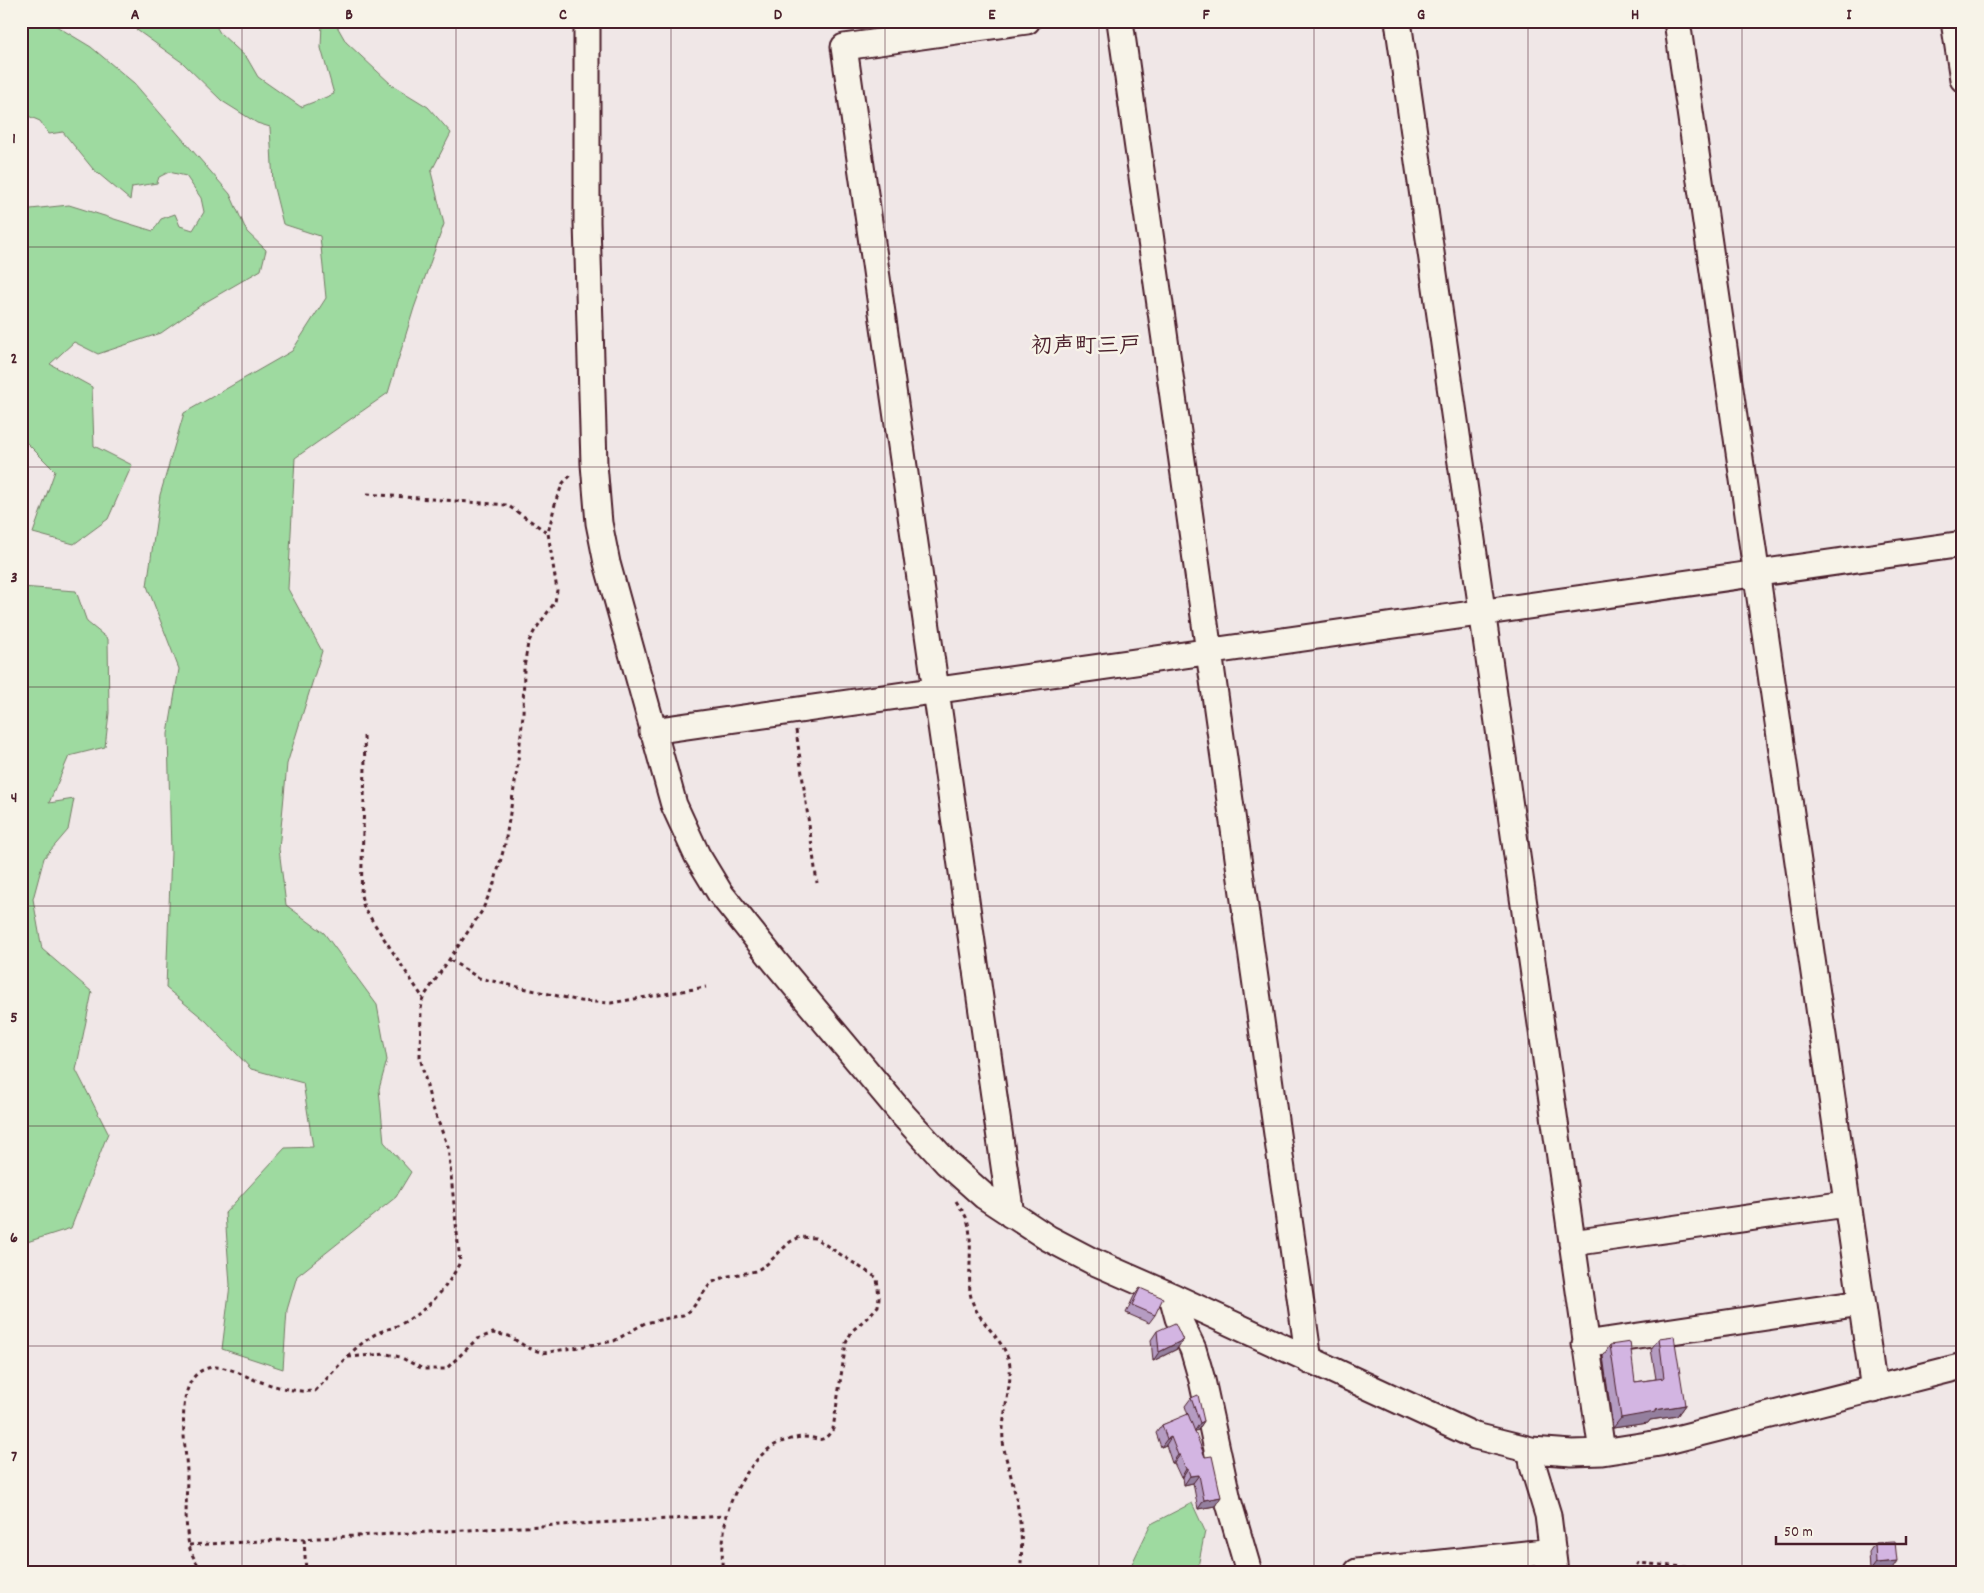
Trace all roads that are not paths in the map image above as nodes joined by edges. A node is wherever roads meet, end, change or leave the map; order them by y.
1 (587, 21) edge
2 (1027, 21) edge
3 (1120, 21) edge
4 (1398, 21) edge
5 (1677, 21) edge
6 (1954, 21) edge
7 (1963, 80) edge
8 (1963, 544) edge
9 (1756, 574) junction
10 (1482, 613) junction
11 (1209, 652) junction
12 (936, 691) junction
13 (652, 731) junction
14 (1846, 1204) junction
15 (1011, 1215) junction
16 (1572, 1243) junction
17 (1172, 1296) junction
18 (1861, 1303) junction
19 (1586, 1344) junction
20 (1309, 1361) junction
21 (1963, 1366) edge
22 (1874, 1390) junction
23 (1531, 1450) junction
24 (1602, 1452) junction
25 (1554, 1561) edge
26 (1249, 1572) edge
27 (1357, 1572) edge

1 - 13 street
2 - 12 street
3 - 11 street
4 - 10 street
5 - 9 street
6 - 7 street
8 - 9 street
9 - 10 street
9 - 14 street
10 - 11 street
10 - 16 street
11 - 12 street
11 - 20 street
12 - 13 street
12 - 15 street
13 - 15 street
14 - 16 street
14 - 18 street
15 - 17 street
16 - 19 street
17 - 20 street
17 - 26 street
18 - 19 street
18 - 22 street
19 - 24 street
20 - 23 street
21 - 22 street
22 - 24 street
23 - 24 street
23 - 25 street
25 - 27 street

